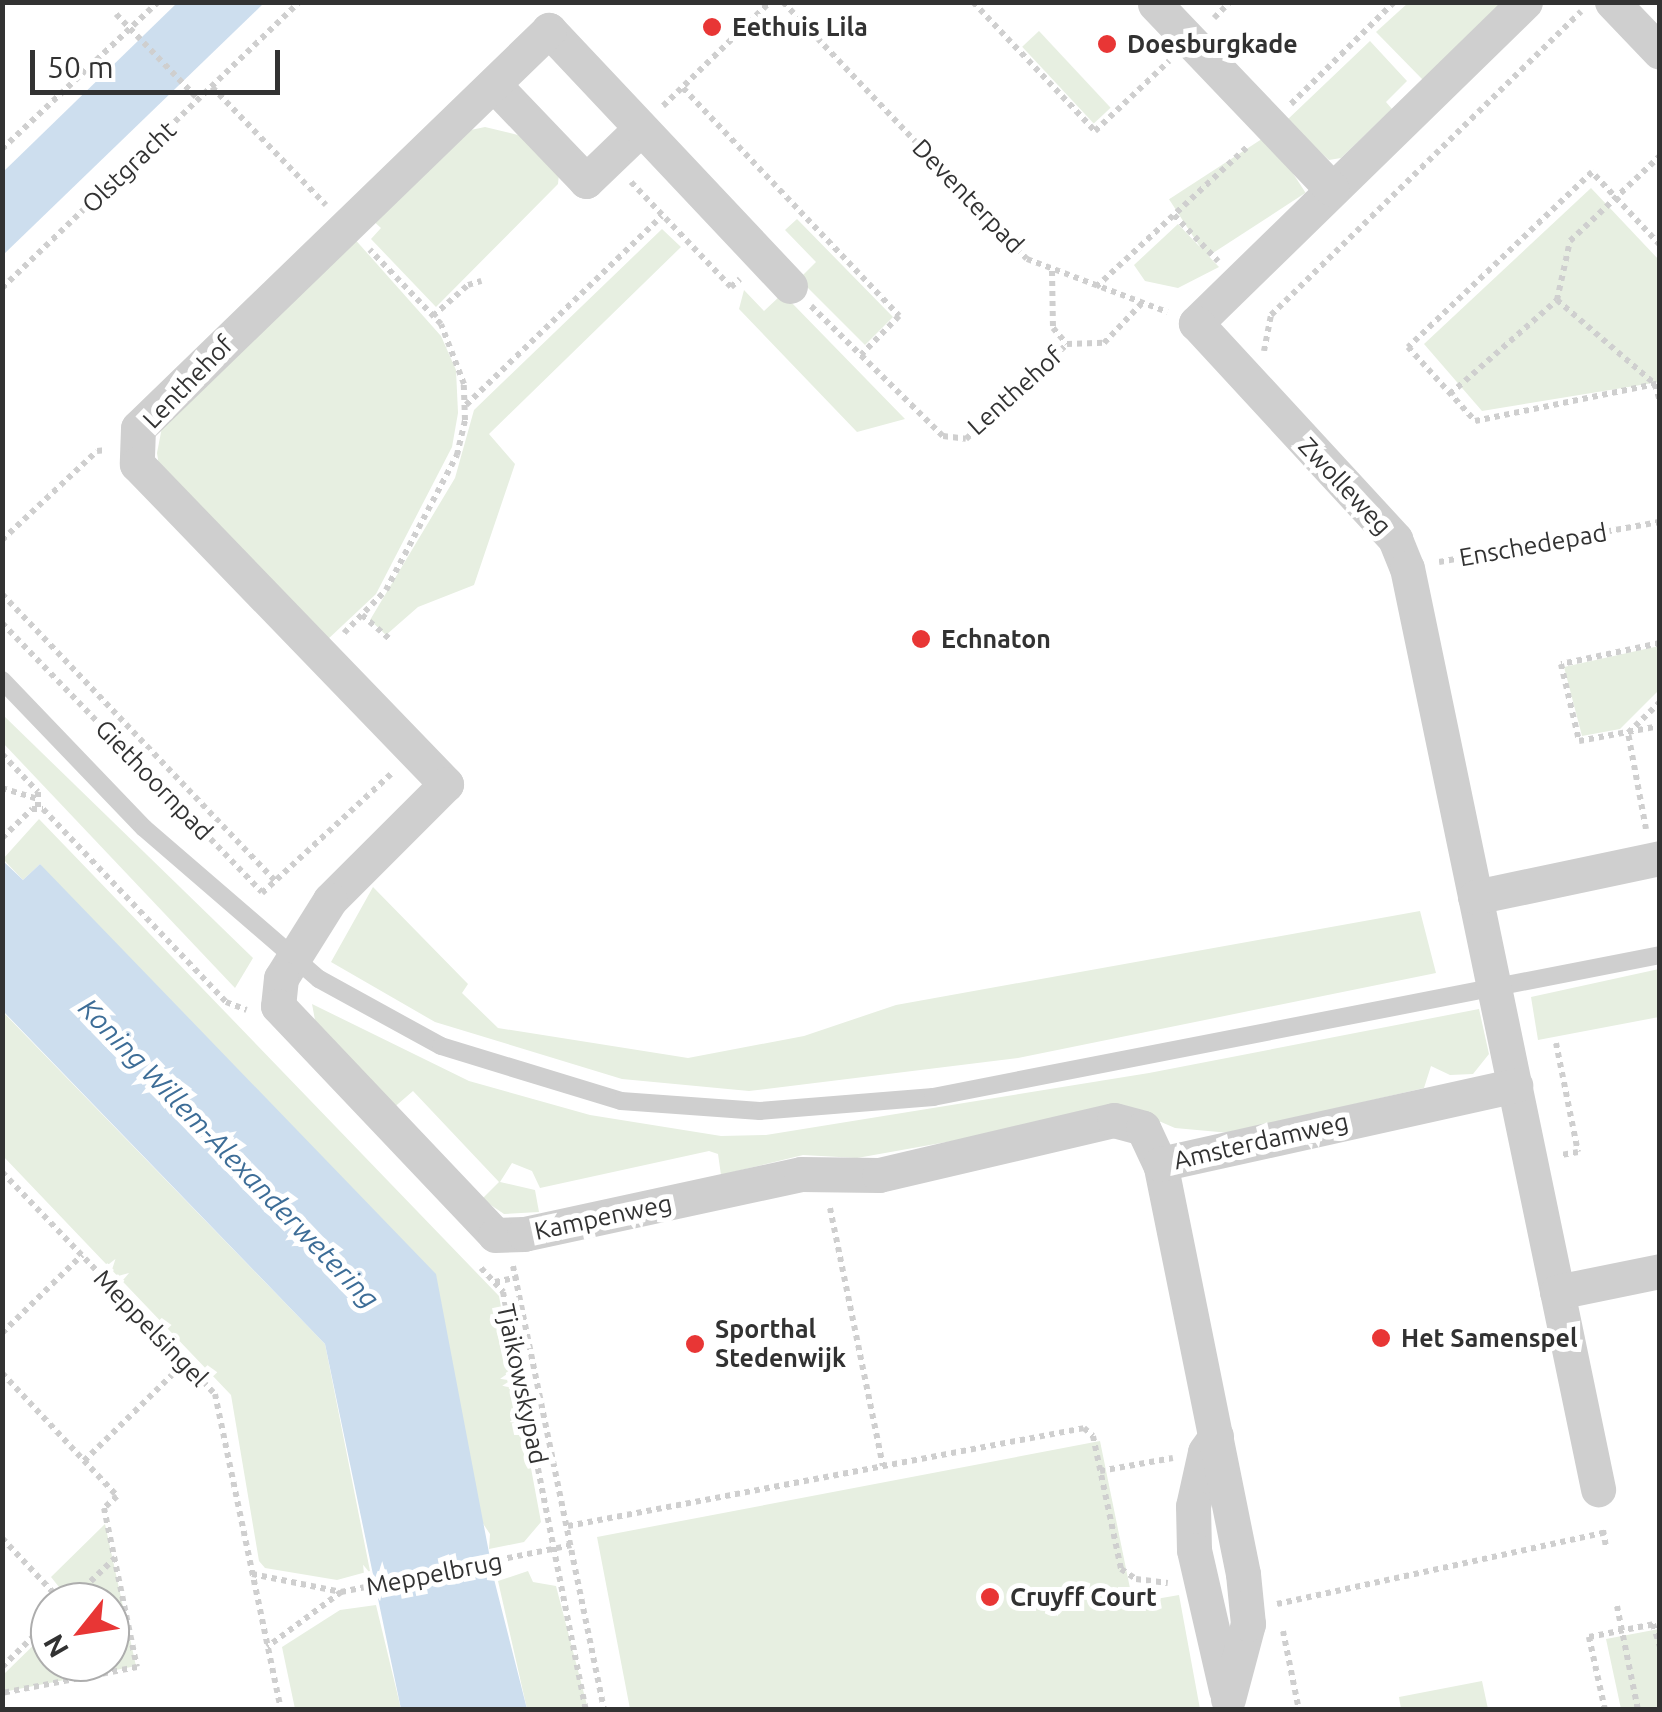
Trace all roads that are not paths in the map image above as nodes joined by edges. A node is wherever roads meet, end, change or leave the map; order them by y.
1 (1525, 2) edge
2 (1156, 4) edge
3 (1605, 10) edge
4 (1660, 52) edge
5 (494, 85) junction
6 (641, 128) junction
7 (1332, 189) junction
8 (790, 286) road end
9 (2, 680) edge
10 (1656, 859) edge
11 (1475, 897) junction
12 (300, 946) junction
13 (1660, 955) edge
14 (1494, 986) junction
15 (1514, 1085) junction
16 (1160, 1164) junction
17 (1660, 1271) edge
18 (1557, 1292) junction
19 (1211, 1443) junction
20 (1598, 1489) dead end
21 (1229, 1704) edge

1 - 7 street
2 - 7 street
3 - 4 street
5 - 6 street
5 - 6 street, Lenthehof
5 - 12 street, Lenthehof
6 - 8 street, Lenthehof
7 - 11 street, Zwolleweg
9 - 12 lane
10 - 11 street
11 - 14 street, Zwolleweg
12 - 14 lane
12 - 16 street, Kampenweg
13 - 14 lane
14 - 15 street
15 - 16 street, Amsterdamweg
15 - 18 street
16 - 19 street, Amsterdamweg
17 - 18 street
18 - 20 street
19 - 21 street, Amsterdamweg
19 - 21 street, Amsterdamweg

